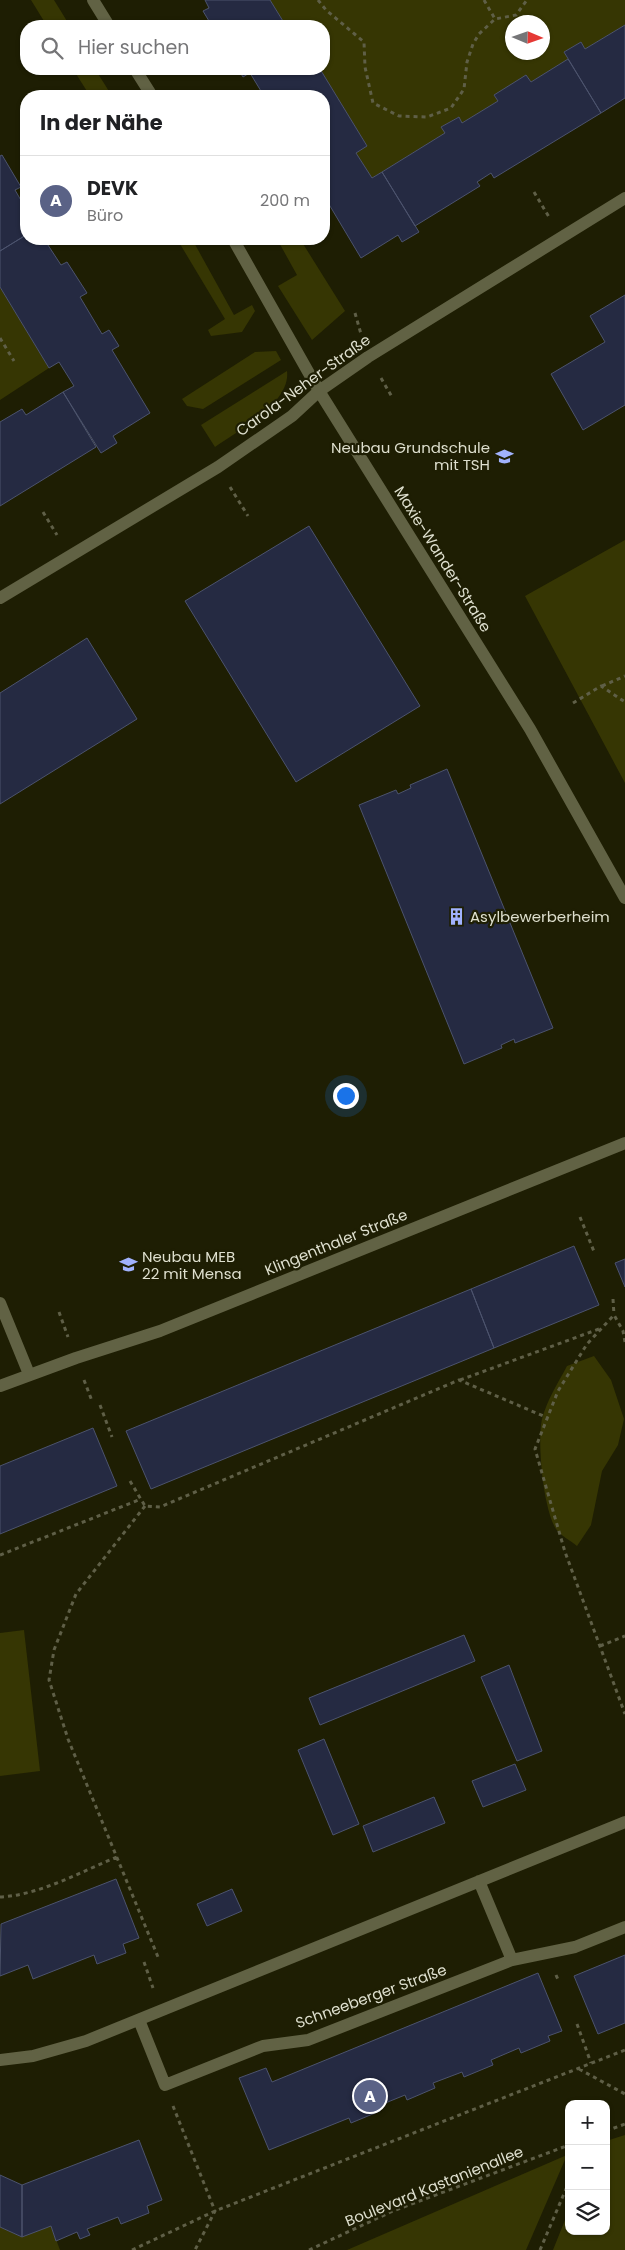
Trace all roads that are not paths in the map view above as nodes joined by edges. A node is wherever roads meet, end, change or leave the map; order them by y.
1 (93, 0) edge
2 (105, 20) edge
3 (139, 75) edge
4 (148, 90) edge
5 (625, 198) edge
6 (235, 245) edge
7 (319, 391) junction
8 (0, 598) edge
9 (625, 898) edge
10 (625, 1143) edge
11 (0, 1303) edge
12 (29, 1374) junction
13 (0, 1386) edge
14 (625, 1822) edge
15 (479, 1881) junction
16 (625, 1927) edge
17 (512, 1960) junction
18 (139, 2020) junction
19 (0, 2060) edge

1 - 2 street
3 - 4 street
5 - 7 street, Carola-Neher-Straße
6 - 7 street, Maxie-Wander-Straße
7 - 8 street, Carola-Neher-Straße
7 - 9 street, Maxie-Wander-Straße
10 - 12 street, Klingenthaler Straße
11 - 12 street
12 - 13 street, Klingenthaler Straße
14 - 15 street
15 - 17 street
15 - 18 street
16 - 17 street, Schneeberger Straße
17 - 18 street, Schneeberger Straße
18 - 19 street

